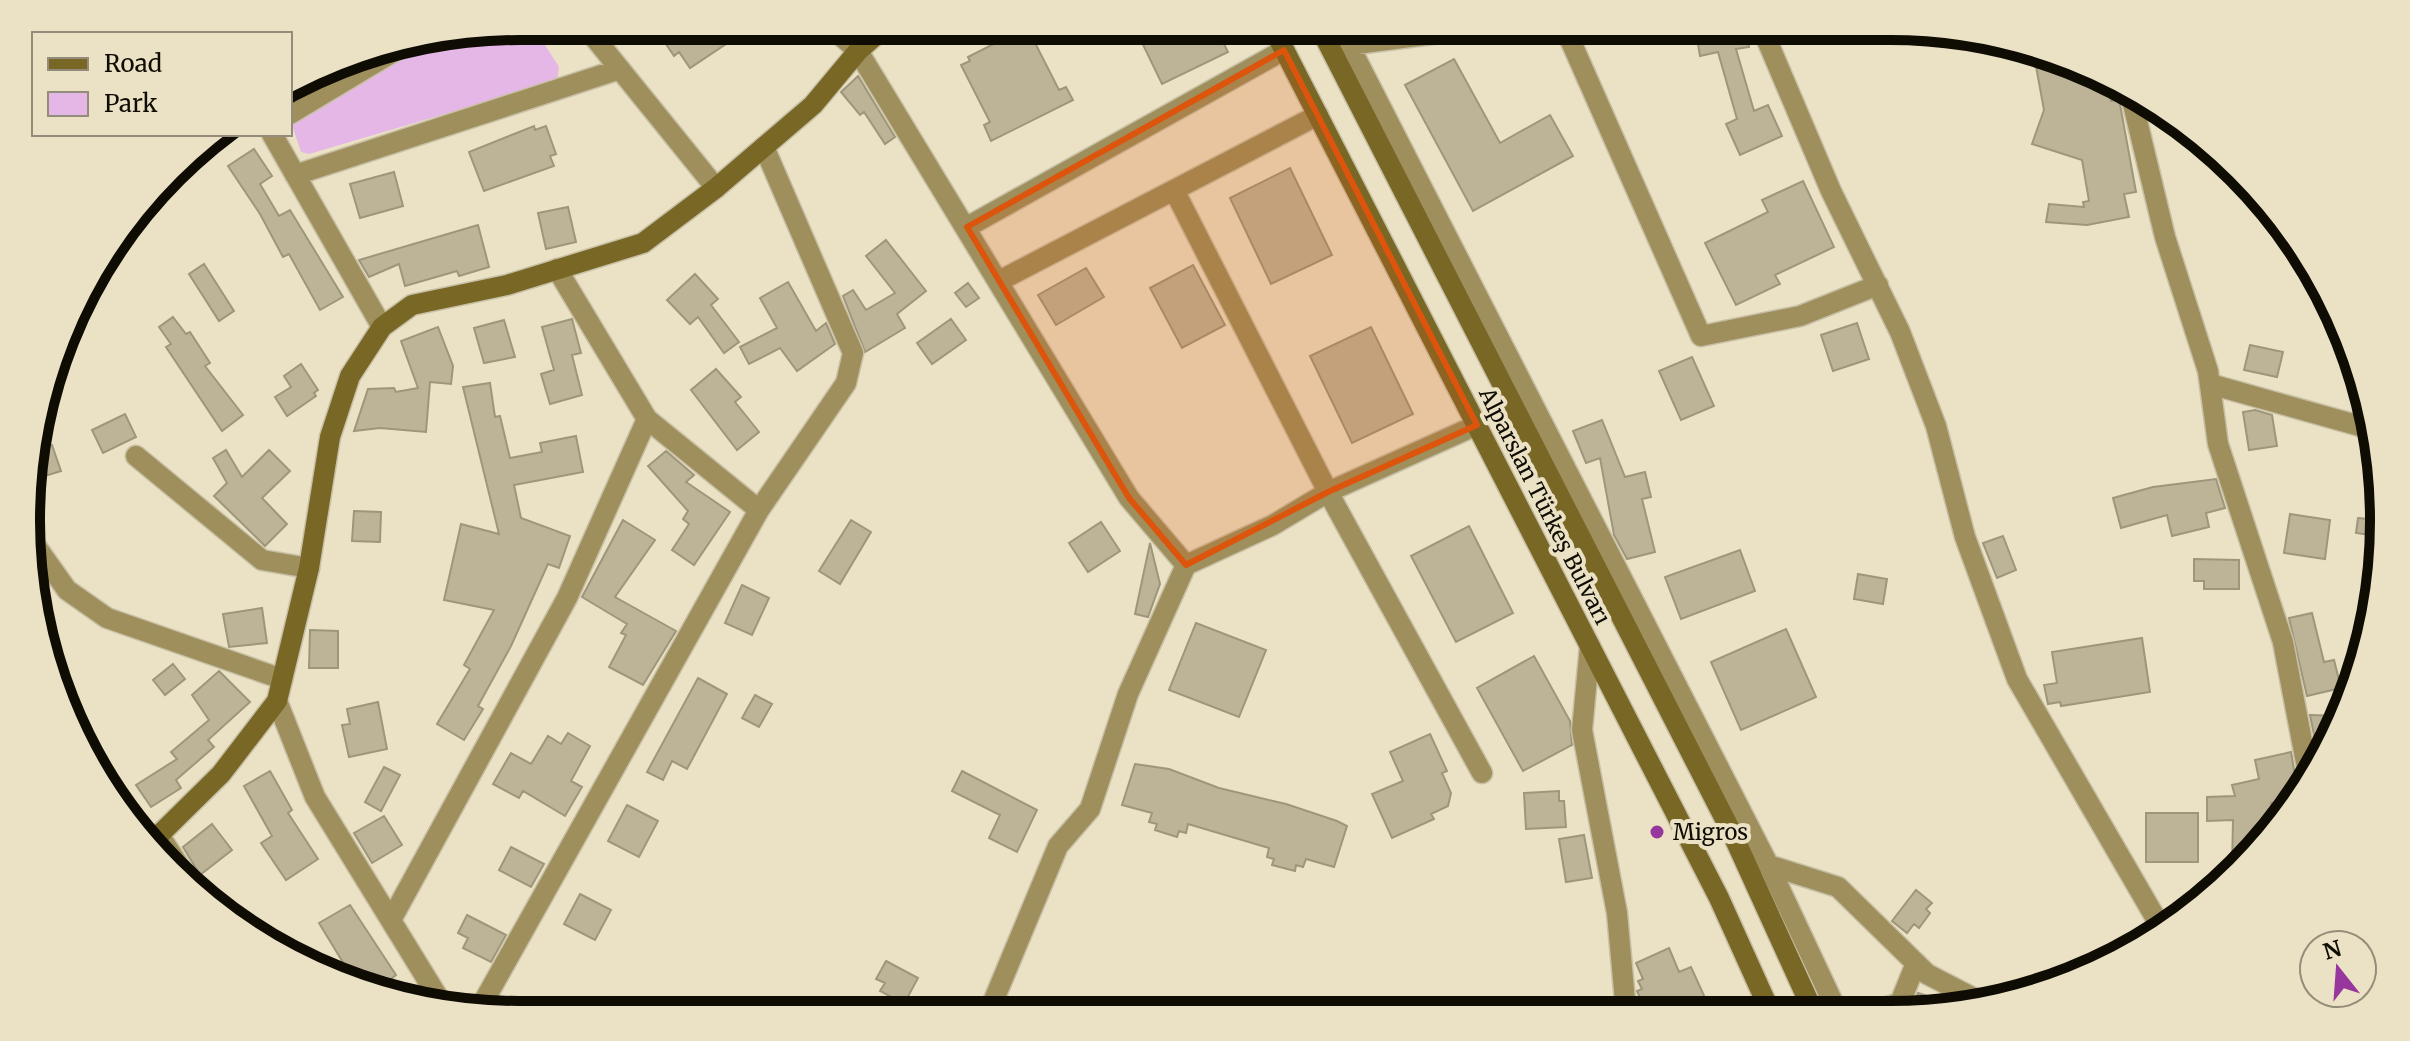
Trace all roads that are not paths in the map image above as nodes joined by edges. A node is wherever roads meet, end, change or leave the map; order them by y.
1 (596, 40) edge
2 (846, 40) edge
3 (870, 40) edge
4 (1279, 40) edge
5 (1326, 40) edge
6 (1345, 40) edge
7 (1387, 40) edge
8 (1570, 40) edge
9 (1767, 40) edge
10 (1349, 45) junction
11 (1284, 50) junction
12 (858, 51) junction
13 (375, 63) edge
14 (620, 69) junction
15 (2134, 106) edge
16 (292, 113) edge
17 (1318, 115) junction
18 (273, 136) edge
19 (764, 147) junction
20 (295, 175) junction
21 (716, 188) junction
22 (1174, 190) junction
23 (967, 227) junction
24 (557, 269) junction
25 (999, 281) junction
26 (1878, 285) junction
27 (382, 327) junction
28 (2210, 384) junction
29 (647, 419) junction
30 (1477, 425) junction
31 (2361, 426) edge
32 (136, 456) dead end
33 (1328, 492) junction
34 (759, 510) junction
35 (41, 554) edge
36 (1186, 565) junction
37 (309, 568) junction
38 (1590, 646) junction
39 (282, 679) junction
40 (277, 701) junction
41 (2306, 761) edge
42 (1482, 773) dead end
43 (158, 836) edge
44 (1742, 855) junction
45 (1769, 866) junction
46 (391, 920) junction
47 (2157, 920) edge
48 (1916, 963) junction
49 (436, 993) edge
50 (1967, 995) edge
51 (485, 1000) edge
52 (993, 1001) edge
53 (1625, 1001) edge
54 (1765, 1001) edge
55 (1808, 1001) edge
56 (1832, 1001) edge
57 (1901, 1001) edge

1 - 14 street
2 - 12 street
3 - 12 main road
4 - 11 main road, Alparslan Türkeş Bulvarı
5 - 44 main road, Alparslan Türkeş Bulvarı
6 - 10 street
7 - 10 street
8 - 26 street
9 - 26 street
10 - 45 street
11 - 17 main road, Alparslan Türkeş Bulvarı
11 - 23 street
12 - 19 main road
12 - 23 street
13 - 16 street
14 - 20 street
14 - 21 street
15 - 28 street
17 - 22 street
17 - 30 main road, Alparslan Türkeş Bulvarı
18 - 20 street
19 - 21 main road
19 - 34 street
20 - 27 street
21 - 24 main road
22 - 25 street
22 - 33 street
23 - 25 street
24 - 27 main road
24 - 29 street
25 - 36 street
26 - 47 street
27 - 37 main road
28 - 31 street
28 - 41 street
29 - 34 street
29 - 46 street
30 - 33 street
30 - 38 main road, Alparslan Türkeş Bulvarı
32 - 37 street
33 - 36 street
33 - 42 street
34 - 51 street
35 - 39 street
36 - 52 street
37 - 39 main road
38 - 53 street
38 - 54 main road, Alparslan Türkeş Bulvarı
39 - 40 main road
40 - 43 main road
40 - 46 street
44 - 45 street
44 - 55 main road, Alparslan Türkeş Bulvarı
45 - 48 street
45 - 56 street
46 - 49 street
48 - 50 street
48 - 57 street

